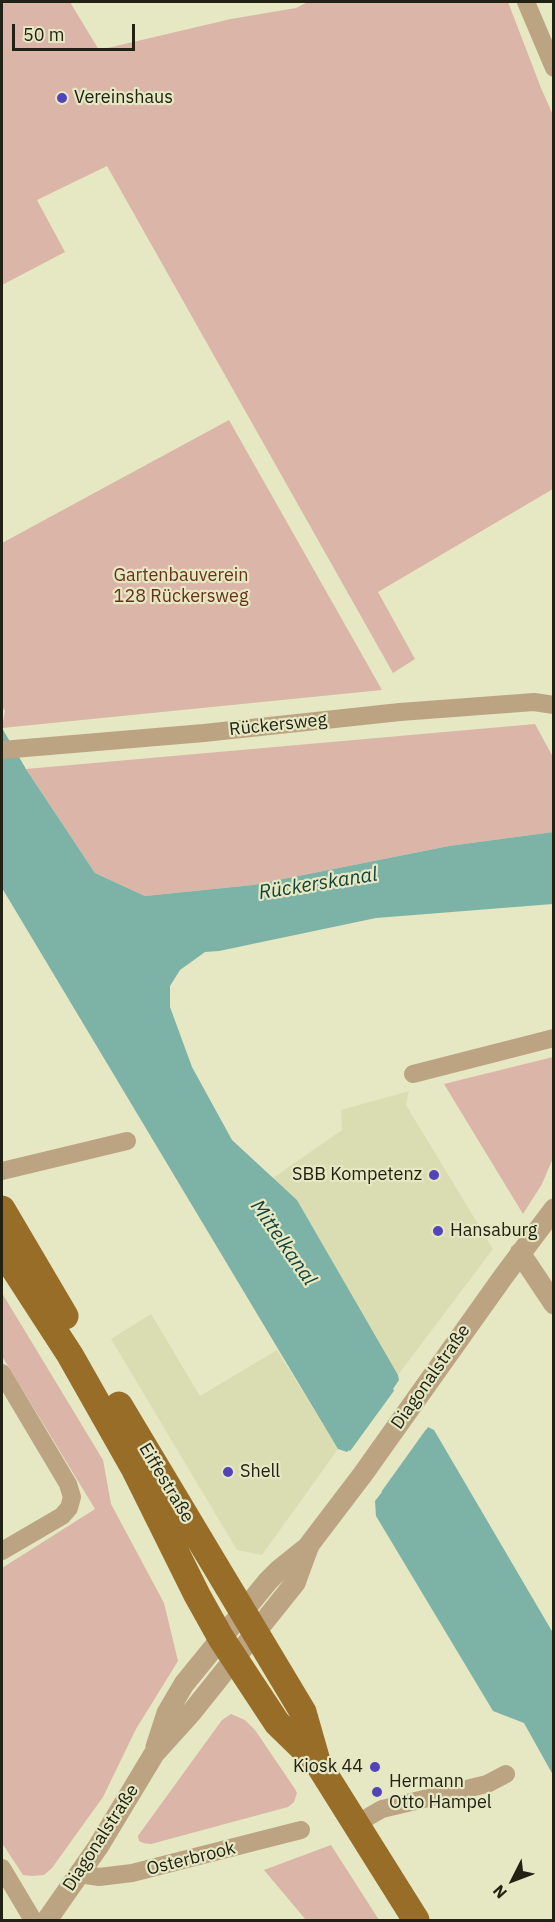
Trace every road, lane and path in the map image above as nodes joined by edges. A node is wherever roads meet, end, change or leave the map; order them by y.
1 (526, 2) edge
2 (554, 68) edge
3 (554, 705) edge
4 (8, 749) edge
5 (554, 1038) edge
6 (413, 1074) dead end
7 (127, 1141) dead end
8 (2, 1172) edge
9 (2, 1209) edge
10 (554, 1209) edge
11 (2, 1250) edge
12 (520, 1253) junction
13 (554, 1304) edge
14 (2, 1373) edge
15 (2, 1551) edge
16 (249, 1622) junction
17 (228, 1648) junction
18 (317, 1762) junction
19 (506, 1774) dead end
20 (356, 1824) junction
21 (301, 1830) dead end
22 (2, 1868) edge
23 (79, 1874) junction
24 (33, 1920) edge
25 (47, 1920) edge
26 (416, 1920) edge

1 - 2 street
3 - 4 street, Rückersweg
5 - 6 street
7 - 8 street
9 - 16 main road, Eiffestraße
10 - 12 street, Diagonalstraße
11 - 17 main road, Eiffestraße
12 - 13 street
12 - 16 street, Diagonalstraße
14 - 15 street
16 - 17 street, Diagonalstraße
16 - 18 main road, Eiffestraße
17 - 18 main road, Eiffestraße
17 - 23 street, Diagonalstraße
18 - 20 main road, Eiffestraße
19 - 20 street
20 - 26 main road, Eiffestraße
21 - 23 street, Osterbrook
22 - 24 street
23 - 25 street, Diagonalstraße

